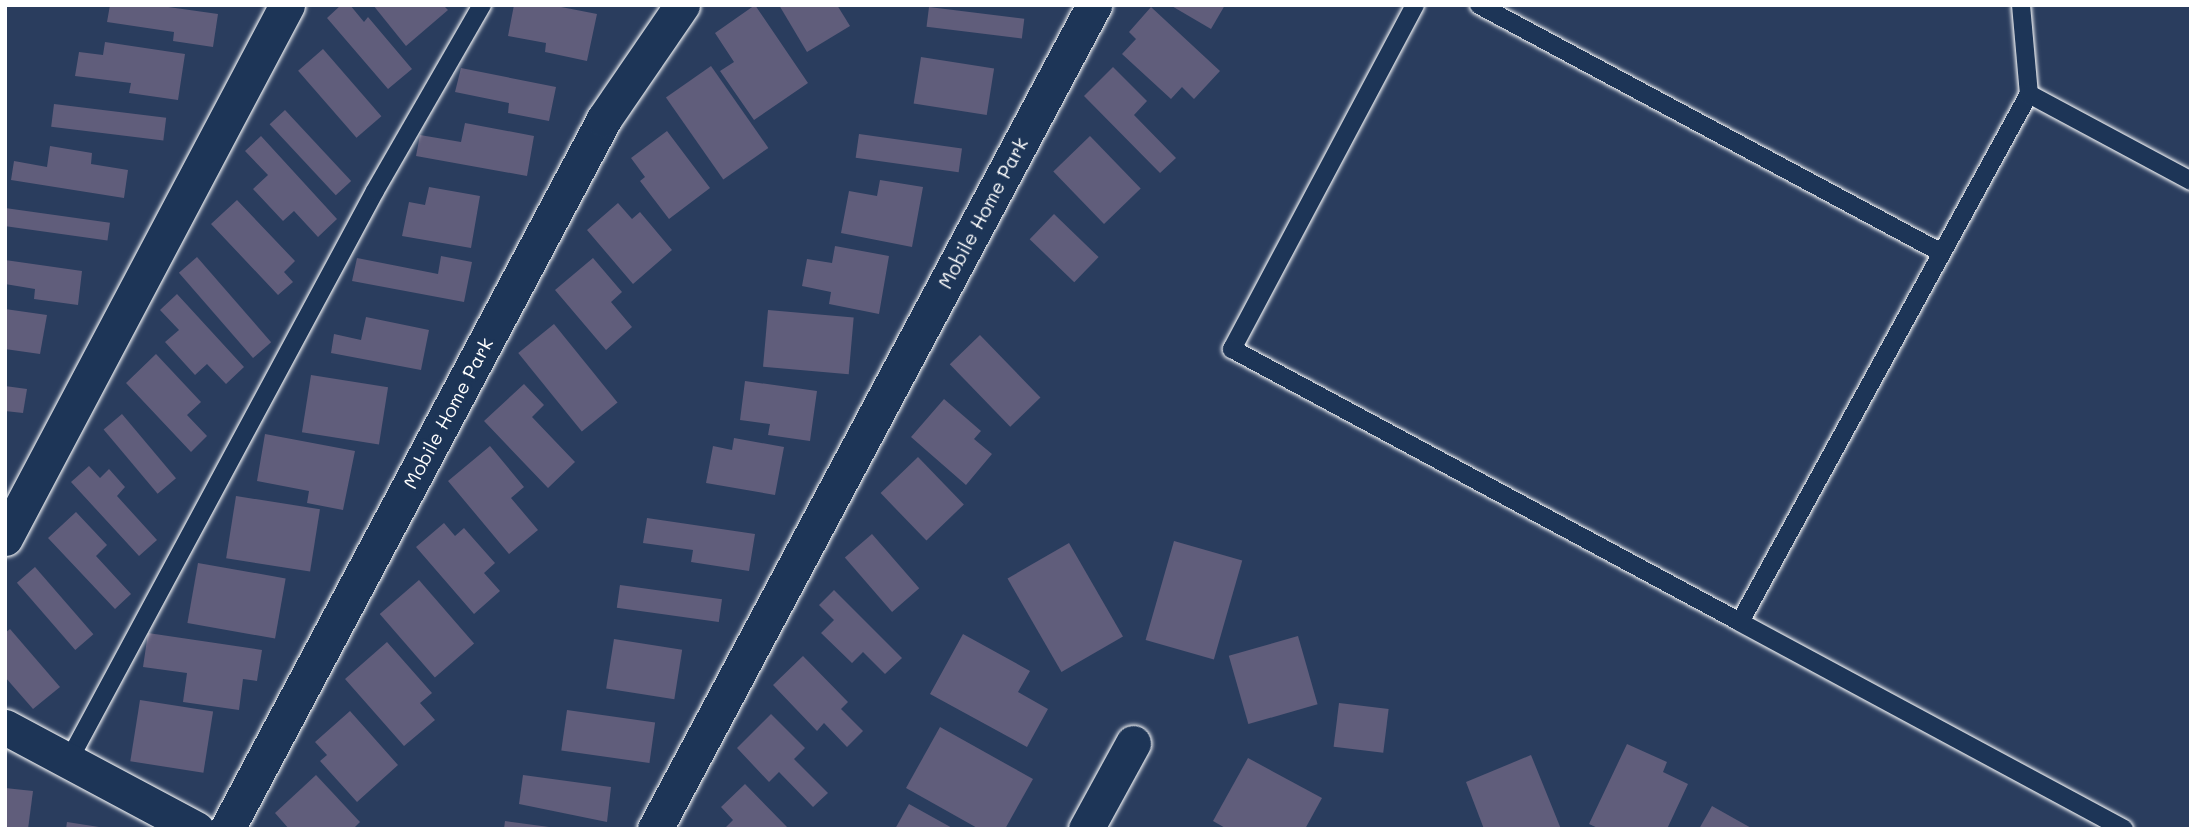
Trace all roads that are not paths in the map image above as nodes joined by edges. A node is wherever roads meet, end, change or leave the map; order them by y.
1 (287, 5) edge
2 (482, 5) edge
3 (682, 5) edge
4 (1094, 5) edge
5 (1415, 5) edge
6 (1479, 5) edge
7 (2021, 5) edge
8 (2029, 94) junction
9 (2191, 181) edge
10 (1942, 253) junction
11 (5, 538) edge
12 (1740, 622) junction
13 (5, 727) edge
14 (1133, 743) dead end
15 (69, 760) junction
16 (196, 829) edge
17 (227, 829) edge
18 (655, 829) edge
19 (1086, 829) edge
20 (2124, 829) edge

1 - 11 street
2 - 15 lane
3 - 17 street, Mobile Home Park
4 - 18 street, Mobile Home Park
5 - 12 lane
6 - 10 lane
7 - 8 lane
8 - 9 lane
8 - 10 lane
10 - 12 lane
12 - 20 lane
13 - 15 street
14 - 19 street
15 - 16 street

